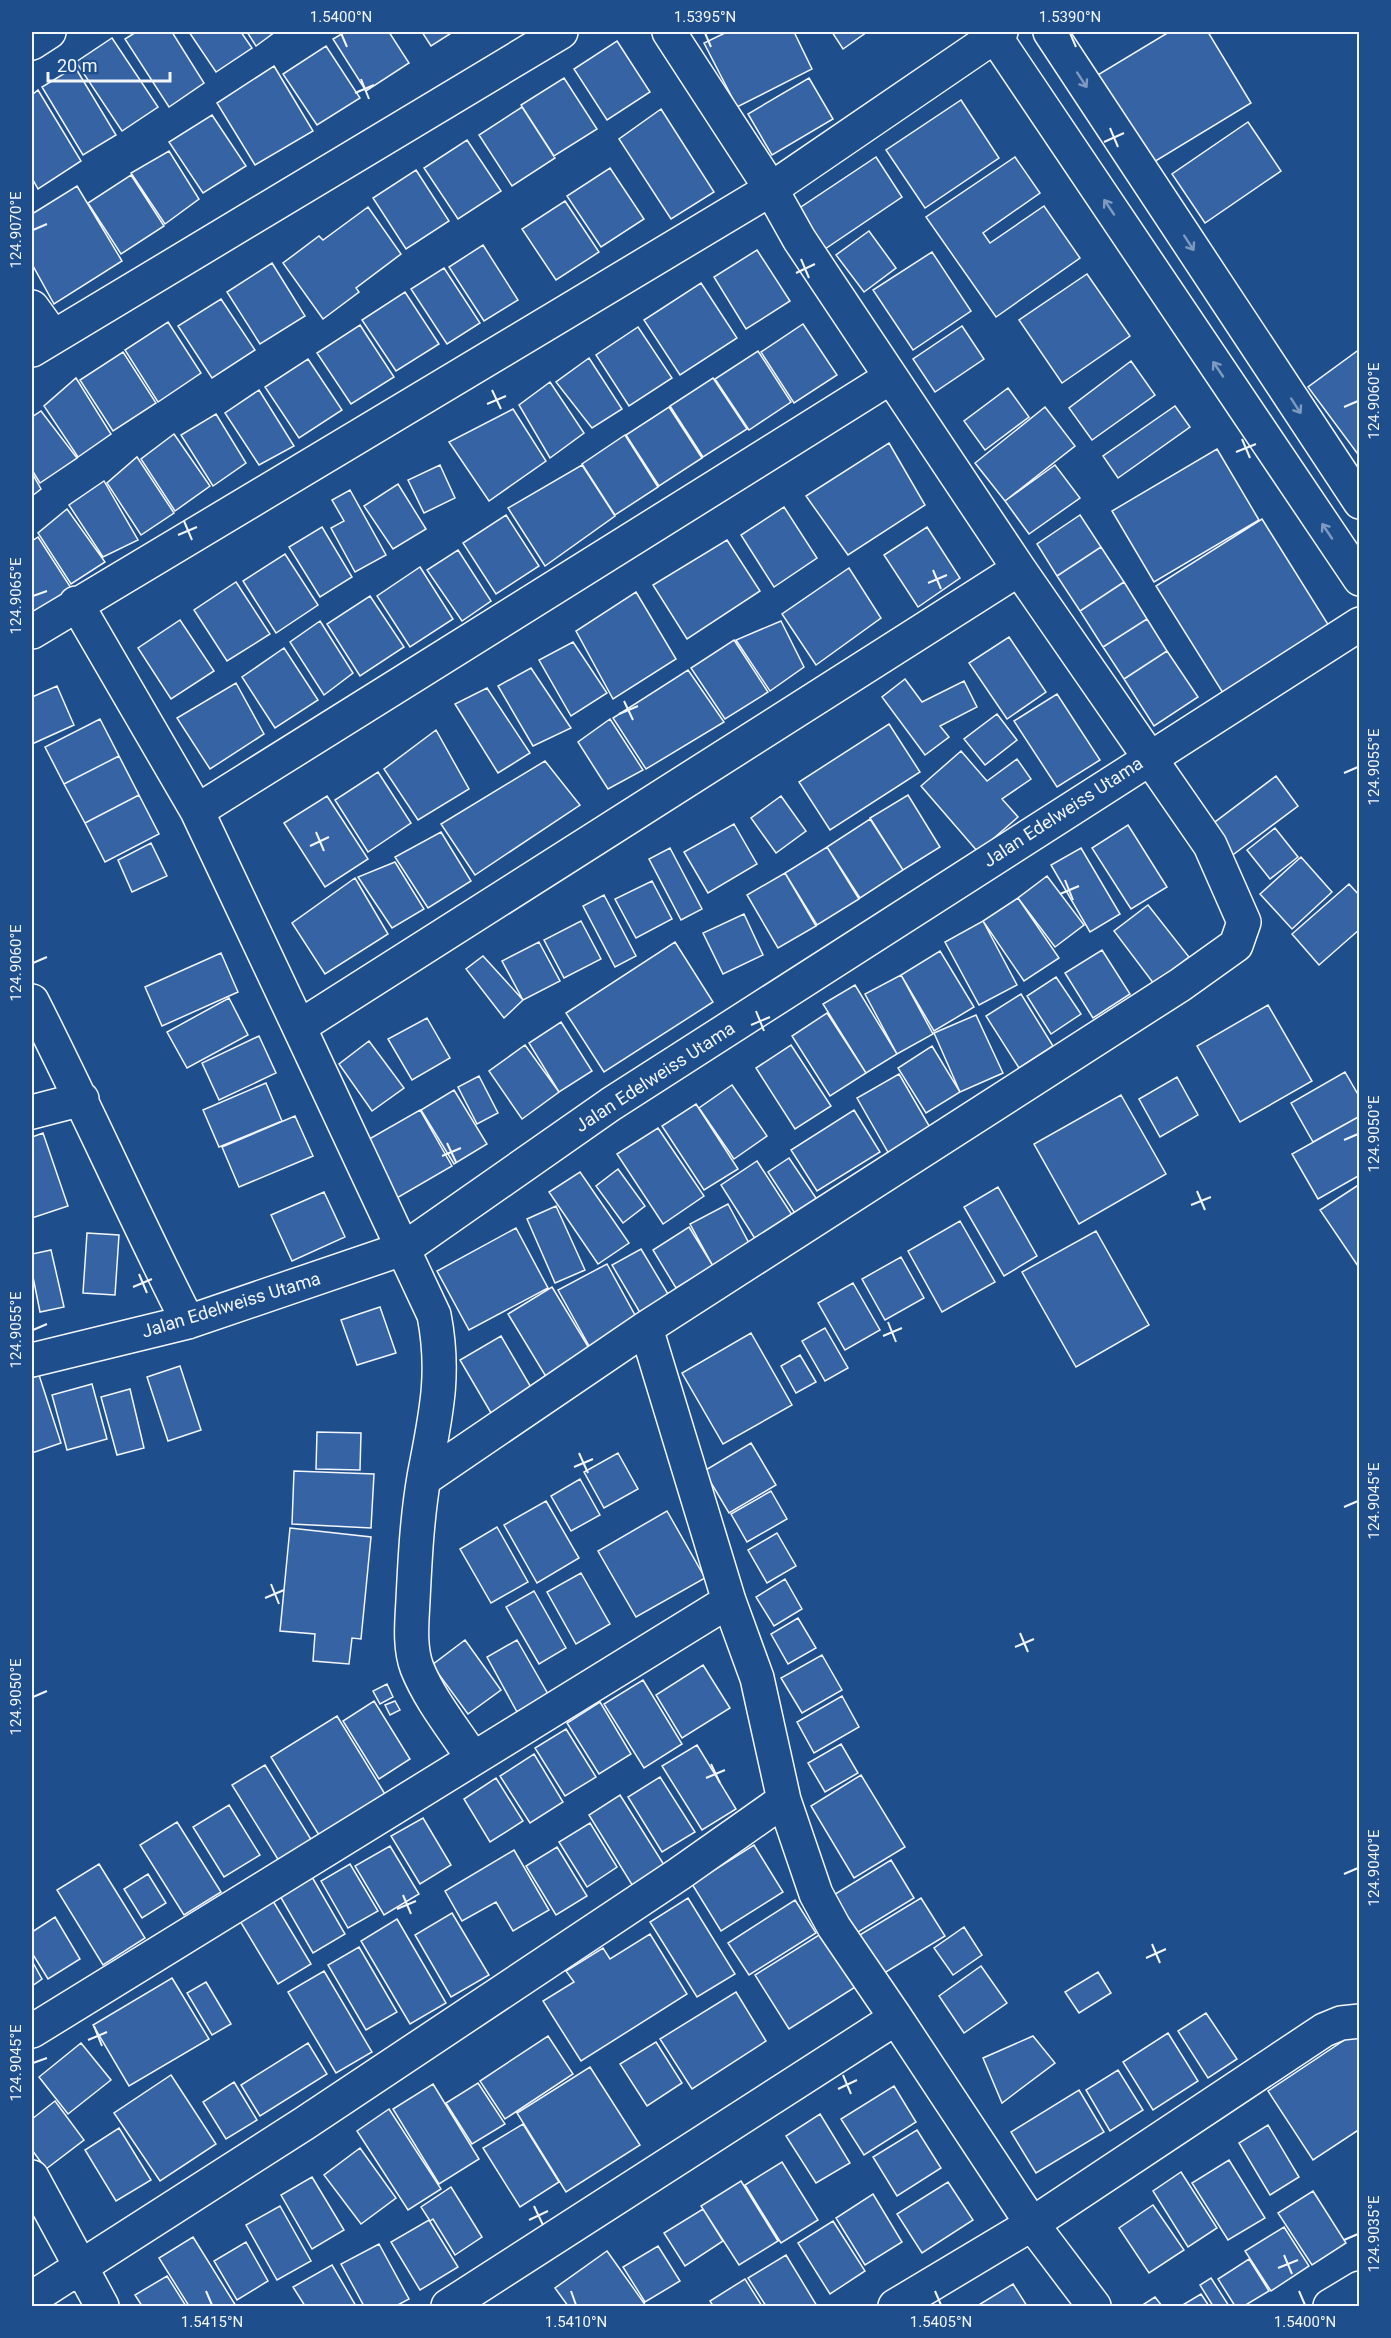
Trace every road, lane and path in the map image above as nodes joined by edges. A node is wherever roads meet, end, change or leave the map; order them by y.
1 (49, 32) edge
2 (561, 32) edge
3 (669, 32) edge
4 (1050, 32) edge
5 (996, 33) edge
6 (32, 43) edge
7 (771, 189) junction
8 (32, 307) edge
9 (42, 343) edge
10 (891, 376) junction
11 (1359, 502) edge
12 (1020, 569) junction
13 (1359, 579) edge
14 (76, 603) junction
15 (1359, 624) edge
16 (32, 632) edge
17 (1151, 756) junction
18 (197, 811) junction
19 (32, 1001) edge
20 (299, 1027) junction
21 (82, 1099) junction
22 (32, 1112) edge
23 (405, 1248) junction
24 (188, 1322) junction
25 (646, 1328) junction
26 (32, 1360) edge
27 (424, 1479) junction
28 (729, 1600) junction
29 (472, 1757) junction
30 (784, 1800) junction
31 (896, 2018) junction
32 (1359, 2021) edge
33 (32, 2031) edge
34 (32, 2177) edge
35 (1032, 2224) junction
36 (79, 2267) junction
37 (1359, 2288) edge
38 (32, 2298) edge
39 (102, 2307) edge
40 (448, 2307) edge
41 (895, 2307) edge
42 (1094, 2307) edge
43 (1330, 2307) edge

1 - 6 street
2 - 9 street
3 - 7 street
4 -> 11 street
5 - 7 street
13 -> 5 street
7 - 10 street
7 - 14 street
8 - 9 street
10 - 12 street
10 - 18 street
12 - 17 street
12 - 20 street
14 - 16 street
14 - 18 street
15 - 17 street, Jalan Edelweiss Utama
17 - 23 street, Jalan Edelweiss Utama
17 - 25 street
18 - 20 street
19 - 21 street
20 - 23 street
21 - 22 street
21 - 24 street
23 - 24 street, Jalan Edelweiss Utama
23 - 27 street
24 - 26 street, Jalan Edelweiss Utama
25 - 27 street
25 - 28 street
27 - 29 street
28 - 29 street
28 - 30 street
29 - 33 street
30 - 31 street
30 - 36 street
31 - 35 street
31 - 40 street
32 - 35 street
34 - 36 street
35 - 41 street
35 - 42 street
36 - 38 street
36 - 39 street
37 - 43 street

